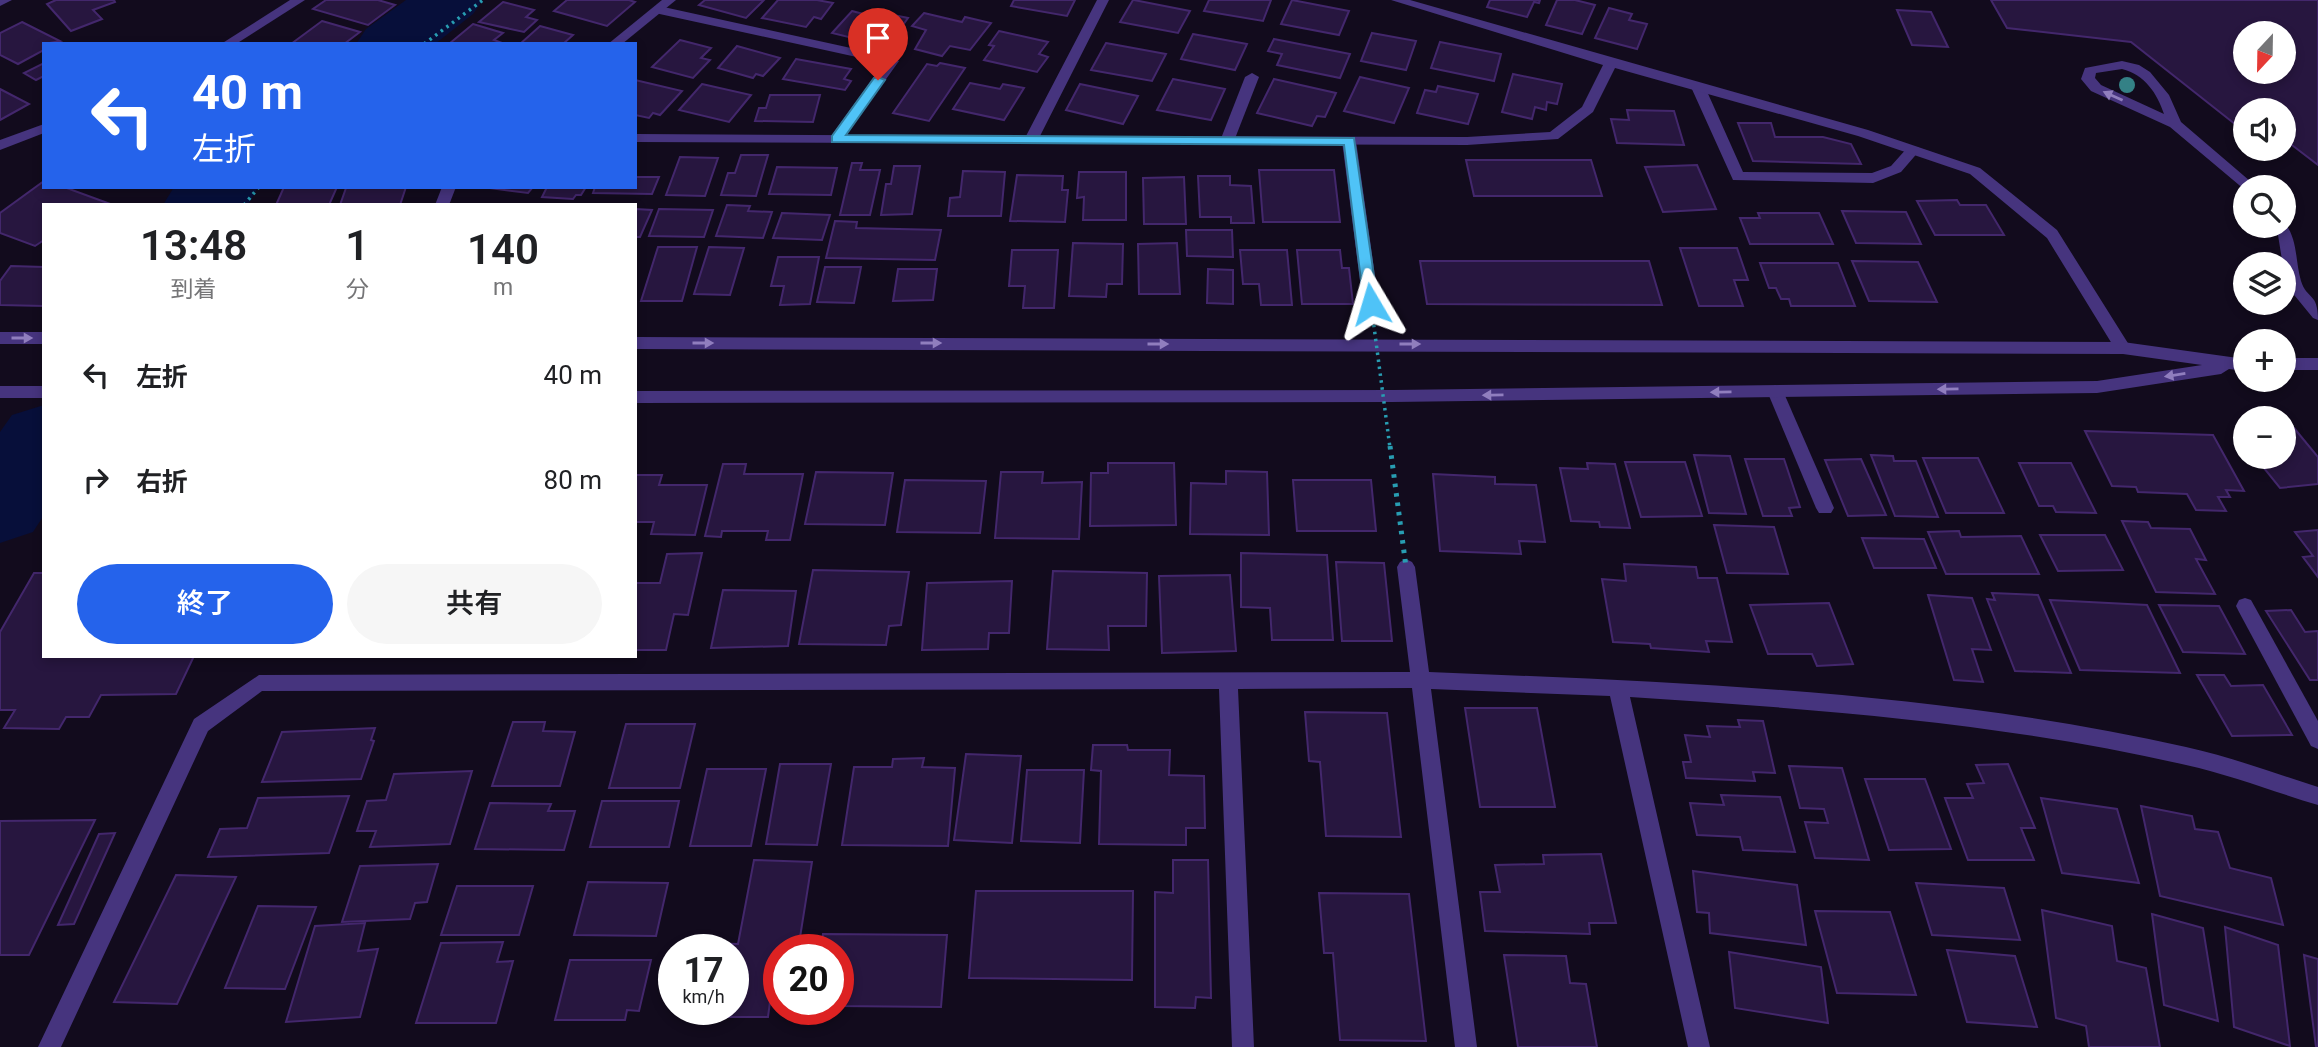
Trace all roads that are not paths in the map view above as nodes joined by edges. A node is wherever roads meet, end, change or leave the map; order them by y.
1 (6, 0) edge
2 (299, 0) edge
3 (670, 0) edge
4 (1103, 0) edge
5 (1397, 0) edge
6 (0, 2) edge
7 (659, 10) junction
8 (230, 42) edge
9 (617, 42) edge
10 (1611, 63) junction
11 (1252, 77) dead end
12 (1698, 87) junction
13 (2175, 124) junction
14 (42, 129) edge
15 (637, 138) edge
16 (836, 139) junction
17 (1031, 140) junction
18 (1227, 141) junction
19 (1349, 141) junction
20 (0, 145) edge
21 (1913, 150) junction
22 (2235, 175) edge
23 (2287, 238) edge
24 (1371, 304) road end
25 (2318, 314) edge
26 (0, 338) edge
27 (42, 338) edge
28 (637, 343) edge
29 (2123, 348) junction
30 (2233, 363) edge
31 (2296, 364) edge
32 (2318, 364) edge
33 (2233, 367) edge
34 (1774, 391) junction
35 (0, 392) edge
36 (40, 392) edge
37 (637, 397) edge
38 (1825, 508) dead end
39 (1406, 567) road end
40 (2245, 606) dead end
41 (1228, 680) junction
42 (1421, 680) junction
43 (1618, 688) junction
44 (2318, 740) edge
45 (2318, 796) edge
46 (50, 1047) edge
47 (1243, 1047) edge
48 (1466, 1047) edge
49 (1699, 1047) edge

1 - 6 street
2 - 8 street
3 - 7 street
4 - 17 street
5 - 10 street
7 - 9 street
7 - 16 street
10 - 12 street
10 - 19 street
11 - 18 street
12 - 21 street
12 - 21 street
13 -> 13 street
13 - 22 street
14 - 20 street
15 - 16 street
16 - 17 street
17 - 18 street
18 - 19 street
19 - 24 street
21 - 29 street
23 - 25 street
26 -> 27 street
28 -> 29 street
29 - 30 street
31 - 32 street
33 -> 34 street
34 -> 37 street
34 - 38 street
35 - 36 street
39 - 42 street
40 - 44 street
41 - 42 street
41 - 46 street
41 - 47 street
42 - 43 street
42 - 48 street
43 - 45 street
43 - 49 street

